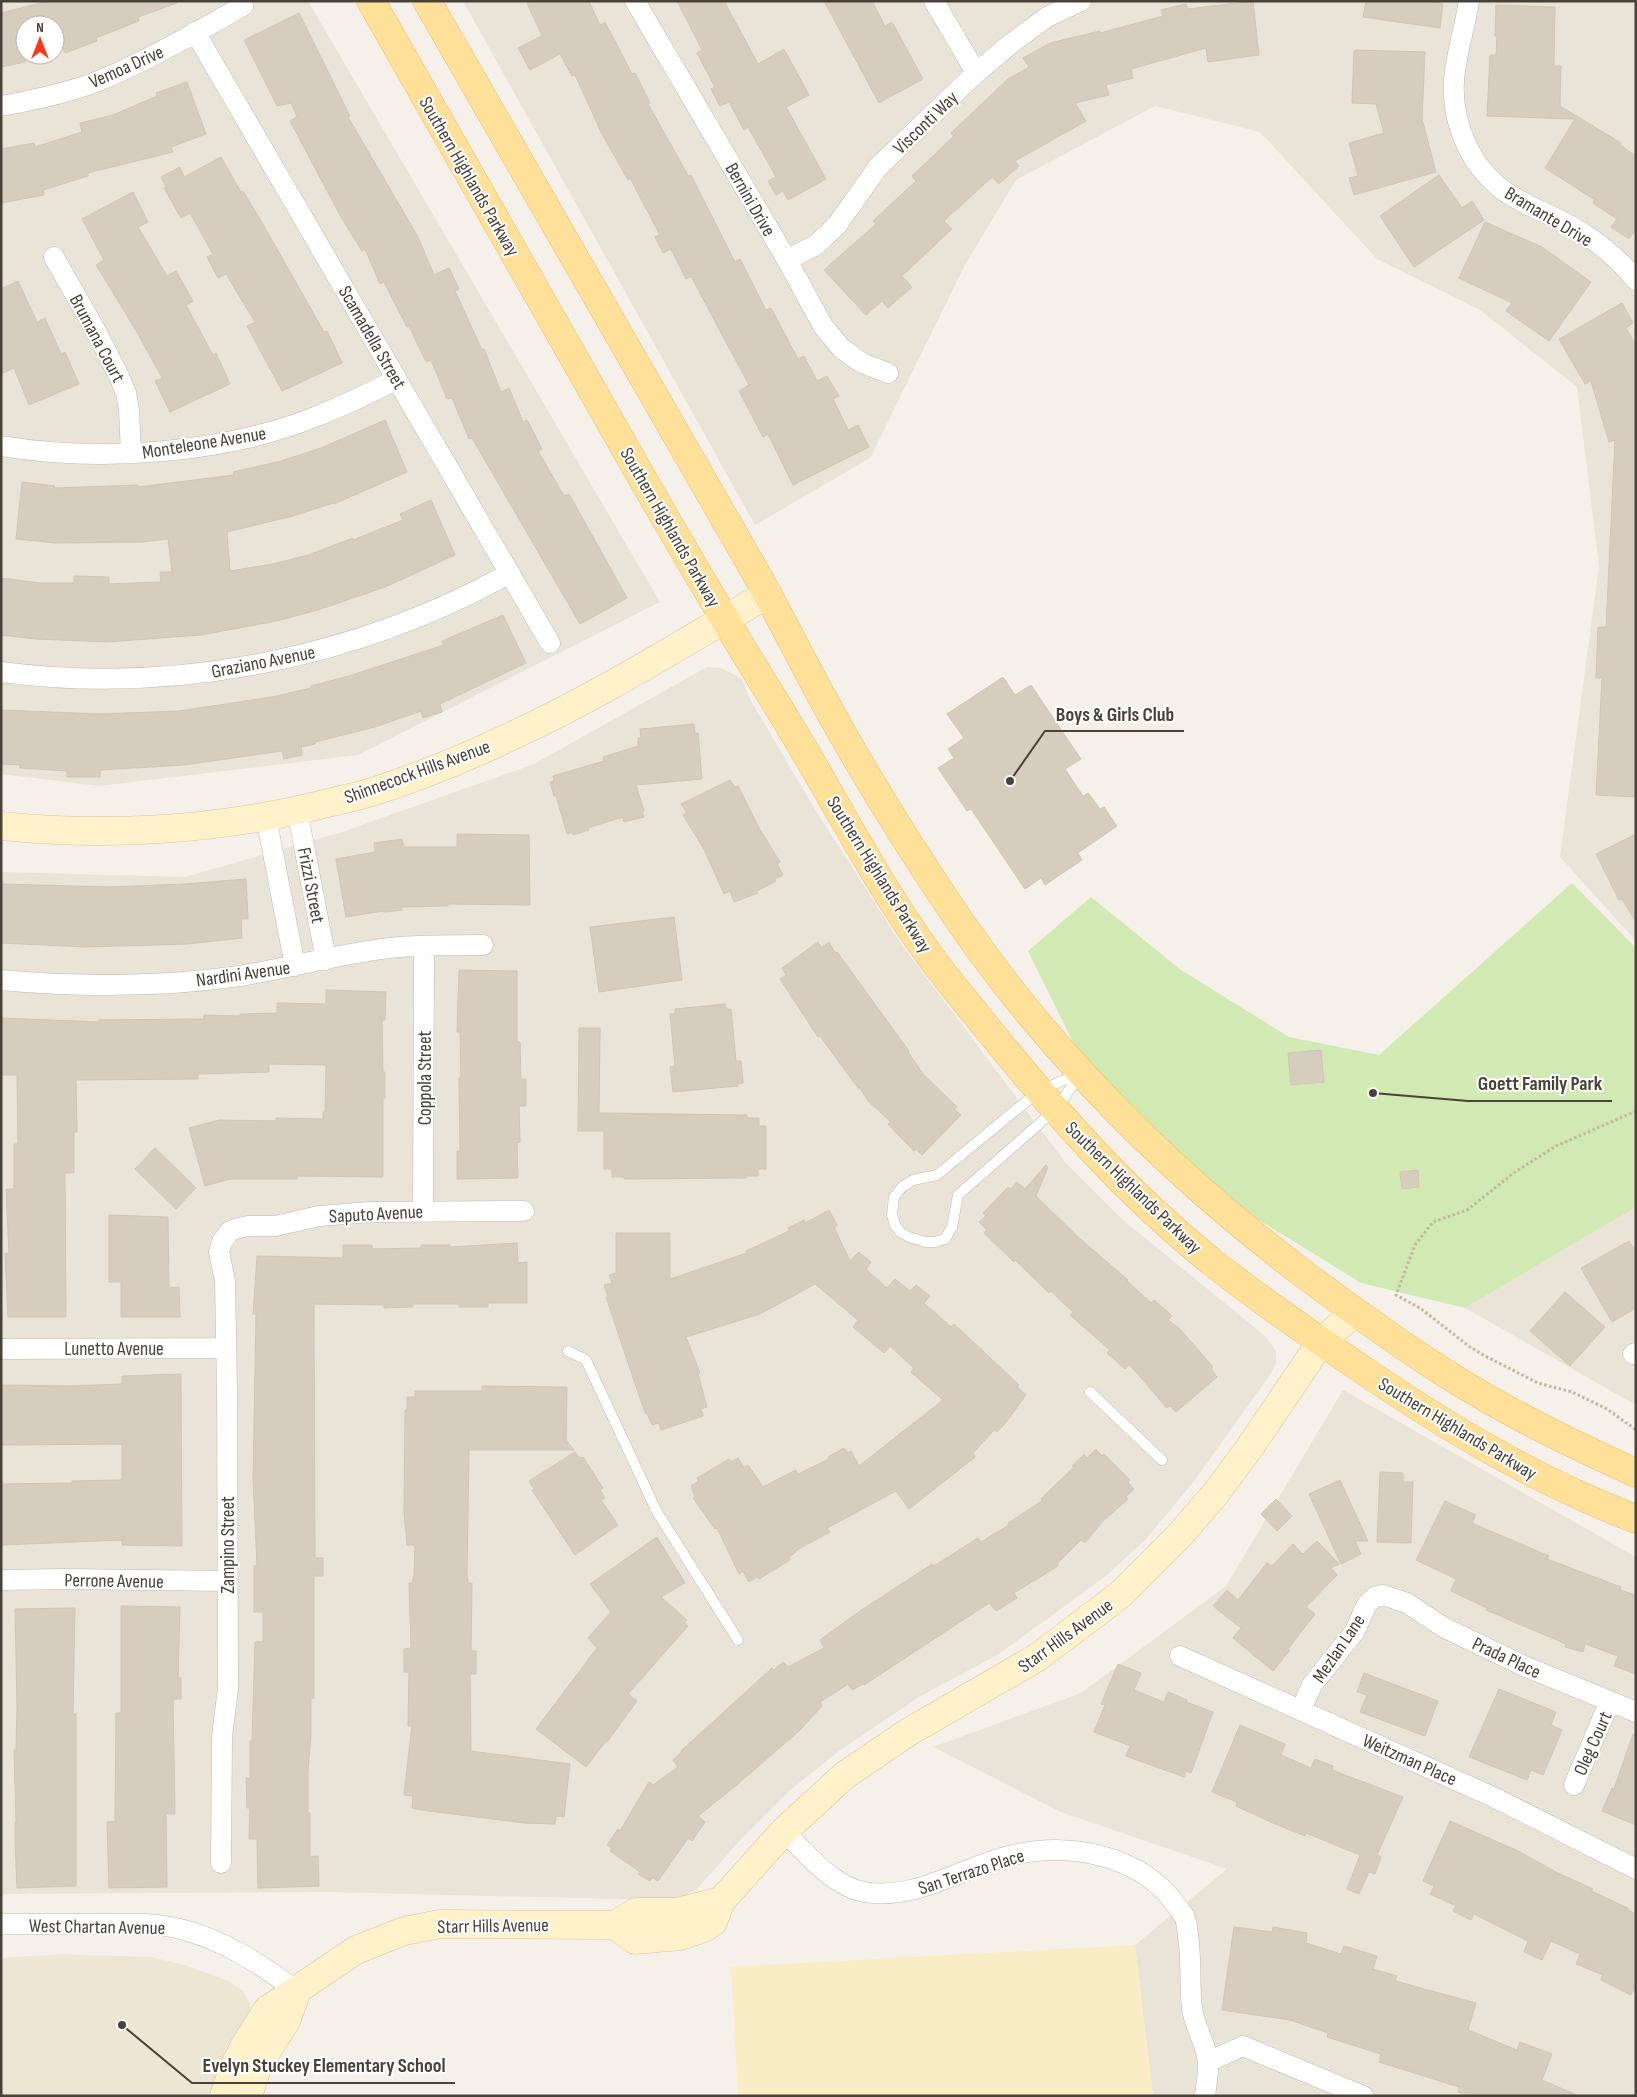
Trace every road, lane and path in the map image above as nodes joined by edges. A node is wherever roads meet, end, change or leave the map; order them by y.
1 (371, 1) edge
2 (427, 1) edge
3 (635, 1) edge
4 (934, 1) edge
5 (1080, 1) edge
6 (1469, 1) edge
7 (244, 6) dead end
8 (195, 32) junction
9 (976, 73) junction
10 (1, 106) edge
11 (54, 257) dead end
12 (787, 260) junction
13 (1636, 280) edge
14 (888, 373) dead end
15 (397, 379) junction
16 (1, 446) edge
17 (132, 453) junction
18 (510, 573) junction
19 (768, 594) junction
20 (723, 620) junction
21 (550, 643) dead end
22 (1, 672) edge
23 (296, 810) junction
24 (266, 817) junction
25 (1, 826) edge
26 (483, 945) dead end
27 (424, 946) junction
28 (326, 960) junction
29 (295, 966) junction
30 (1, 980) edge
31 (1082, 1072) junction
32 (1047, 1100) junction
33 (1636, 1111) edge
34 (423, 1211) junction
35 (524, 1211) dead end
36 (230, 1231) joint
37 (1355, 1312) junction
38 (1321, 1342) junction
39 (226, 1348) junction
40 (1, 1349) edge
41 (568, 1351) dead end
42 (1090, 1392) dead end
43 (1636, 1430) edge
44 (1162, 1460) dead end
45 (1636, 1473) edge
46 (1636, 1520) edge
47 (1, 1580) edge
48 (228, 1581) junction
49 (1383, 1595) joint
50 (738, 1640) dead end
51 (1180, 1656) dead end
52 (1610, 1701) junction
53 (1301, 1710) junction
54 (1636, 1712) edge
55 (1574, 1785) dead end
56 (784, 1831) junction
57 (221, 1863) dead end
58 (1636, 1869) edge
59 (1, 1924) edge
60 (297, 1991) junction
61 (1208, 2062) junction
62 (224, 2096) edge
63 (248, 2096) edge
64 (1204, 2096) edge
65 (1363, 2096) edge

1 - 20 main road, Southern Highlands Parkway
2 - 19 main road
3 - 12 street, Bernini Drive
4 - 9 street
5 - 9 street, Visconti Way
6 - 13 street, Bramante Drive
7 - 8 street, Vemoa Drive
8 - 10 street, Vemoa Drive
8 - 15 street, Scamadella Street
9 - 12 street, Visconti Way
11 - 17 street, Brumana Court
12 - 14 street, Bernini Drive
15 - 17 street, Monteleone Avenue
15 - 18 street, Scamadella Street
16 - 17 street, Monteleone Avenue
18 - 21 street, Scamadella Street
18 - 22 street, Graziano Avenue
19 - 20 street, Shinnecock Hills Avenue
19 - 31 main road
20 - 23 street, Shinnecock Hills Avenue
20 - 32 main road, Southern Highlands Parkway
23 - 24 street, Shinnecock Hills Avenue
23 - 28 street, Frizzi Street
24 - 25 street, Shinnecock Hills Avenue
24 - 29 street, Frizzi Street
26 - 27 street, Nardini Avenue
27 - 28 street, Nardini Avenue
27 - 34 street, Coppola Street
28 - 29 street, Nardini Avenue
29 - 30 street, Nardini Avenue
31 - 32 lane
31 - 32 lane
31 - 37 main road
32 - 32 lane
32 - 38 main road, Southern Highlands Parkway
33 - 43 path
34 - 35 street, Saputo Avenue
34 - 36 street, Saputo Avenue
36 - 39 street, Zampino Street
37 - 38 street, Starr Hills Avenue
37 - 45 main road
38 - 46 main road, Southern Highlands Parkway
38 - 56 street, Starr Hills Avenue
39 - 40 street, Lunetto Avenue
39 - 48 street, Zampino Street
41 - 50 lane
42 - 44 lane
47 - 48 street, Perrone Avenue
48 - 57 street, Zampino Street
49 - 52 street, Prada Place
49 - 53 street, Mezlan Lane
51 - 53 street, Weitzman Place
52 - 54 street, Prada Place
52 - 55 street, Oleg Court
53 - 58 street, Weitzman Place
56 - 60 street, Starr Hills Avenue
56 - 61 street, San Terrazo Place
59 - 60 street, West Chartan Avenue
60 - 62 street, Starr Hills Avenue
60 - 63 street
61 - 64 street, San Terrazo Place
61 - 65 street

